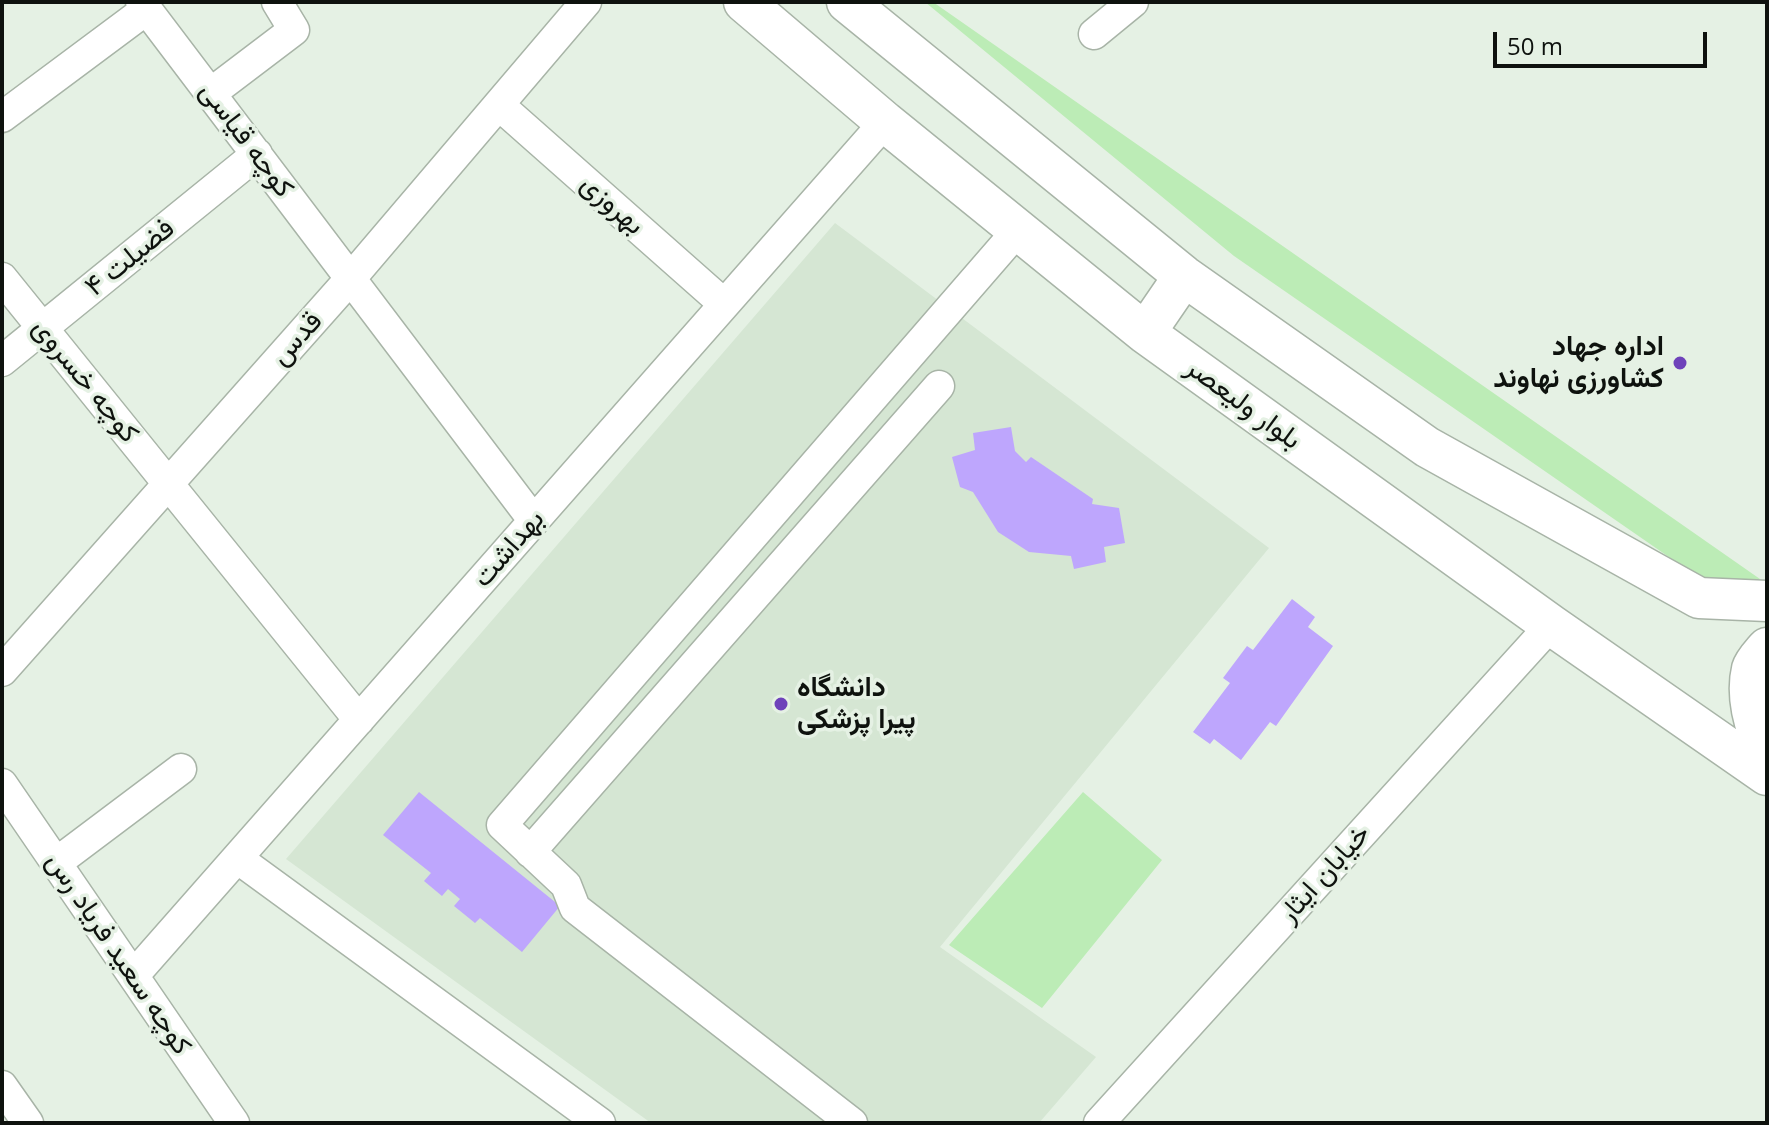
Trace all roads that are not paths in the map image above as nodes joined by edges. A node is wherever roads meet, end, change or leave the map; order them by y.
1 (277, 2) edge
2 (586, 2) edge
3 (744, 2) edge
4 (847, 2) edge
5 (1133, 2) edge
6 (144, 6) edge
7 (1094, 34) dead end
8 (211, 93) junction
9 (499, 105) junction
10 (2, 117) edge
11 (885, 122) junction
12 (257, 154) junction
13 (1018, 230) junction
14 (1184, 276) junction
15 (2, 278) edge
16 (351, 278) junction
17 (724, 304) junction
18 (43, 328) junction
19 (1145, 333) junction
20 (2, 361) edge
21 (939, 386) dead end
22 (168, 483) junction
23 (534, 521) junction
24 (1767, 601) edge
25 (1551, 625) junction
26 (1767, 648) edge
27 (2, 671) edge
28 (359, 720) junction
29 (1767, 749) edge
30 (181, 769) dead end
31 (1767, 775) edge
32 (2, 784) edge
33 (530, 852) junction
34 (237, 858) junction
35 (56, 863) junction
36 (134, 975) junction
37 (2, 1086) edge
38 (28, 1123) edge
39 (234, 1123) edge
40 (600, 1123) edge
41 (852, 1123) edge
42 (1099, 1123) edge

1 - 8 street
2 - 9 street, قدس
3 - 11 main road, بلوار ولیعصر
4 - 14 main road
5 - 7 street
6 - 8 street, کوچه قیاسی
6 - 10 street
8 - 12 street, کوچه قیاسی
9 - 16 street, قدس
9 - 17 street, بهروزی
11 - 13 main road, بلوار ولیعصر
11 - 17 street, بهداشت
12 - 16 street, کوچه قیاسی
12 - 18 street, فضیلت ۴
13 - 19 main road, بلوار ولیعصر
13 - 33 street
14 - 19 main road
14 - 24 main road
15 - 18 street, کوچه خسروی
16 - 22 street, قدس
16 - 23 street, کوچه قیاسی
17 - 23 street, بهداشت
18 - 20 street, فضیلت ۴
18 - 22 street, کوچه خسروی
19 - 25 main road, بلوار ولیعصر
21 - 33 street
22 - 27 street, قدس
22 - 28 street, کوچه خسروی
23 - 28 street, بهداشت
25 - 31 main road, بلوار ولیعصر
25 - 42 street, خیابان ایثار
26 - 29 main road
28 - 34 street, بهداشت
30 - 35 street
32 - 35 street, کوچه سعید فریاد رس
33 - 41 street
34 - 36 street, بهداشت
34 - 40 street
35 - 36 street, کوچه سعید فریاد رس
36 - 39 street, کوچه سعید فریاد رس
37 - 38 street

